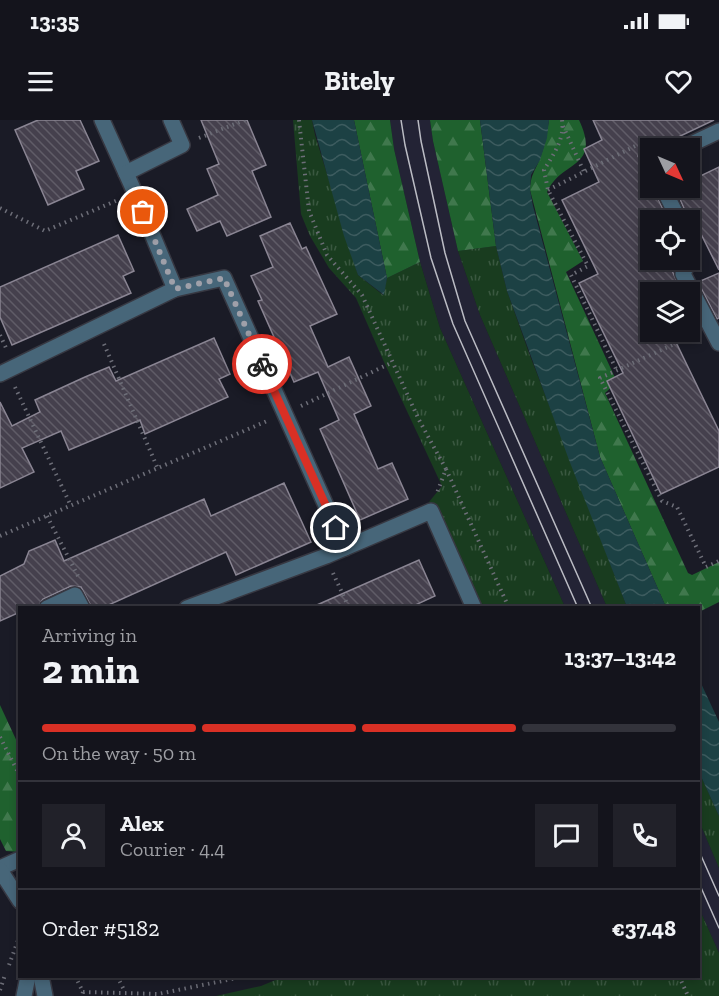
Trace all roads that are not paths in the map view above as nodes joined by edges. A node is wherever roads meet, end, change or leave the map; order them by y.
1 (102, 120) edge
2 (171, 120) edge
3 (719, 130) edge
4 (700, 140) edge
5 (126, 172) junction
6 (684, 270) edge
7 (175, 289) junction
8 (719, 343) edge
9 (3, 372) edge
10 (345, 548) junction
11 (78, 601) edge
12 (56, 606) edge
13 (192, 606) edge
14 (473, 606) edge
15 (18, 860) edge
16 (0, 869) edge
17 (18, 898) edge
18 (28, 978) edge
19 (41, 978) edge
20 (24, 996) edge
21 (45, 996) edge

1 - 5 street
2 - 5 street
3 - 4 street
5 - 7 street
6 - 8 street
7 - 9 street
7 - 10 street
10 - 13 street
10 - 14 street
11 - 12 street
15 - 16 street
16 - 17 street
18 - 20 street
19 - 21 street

